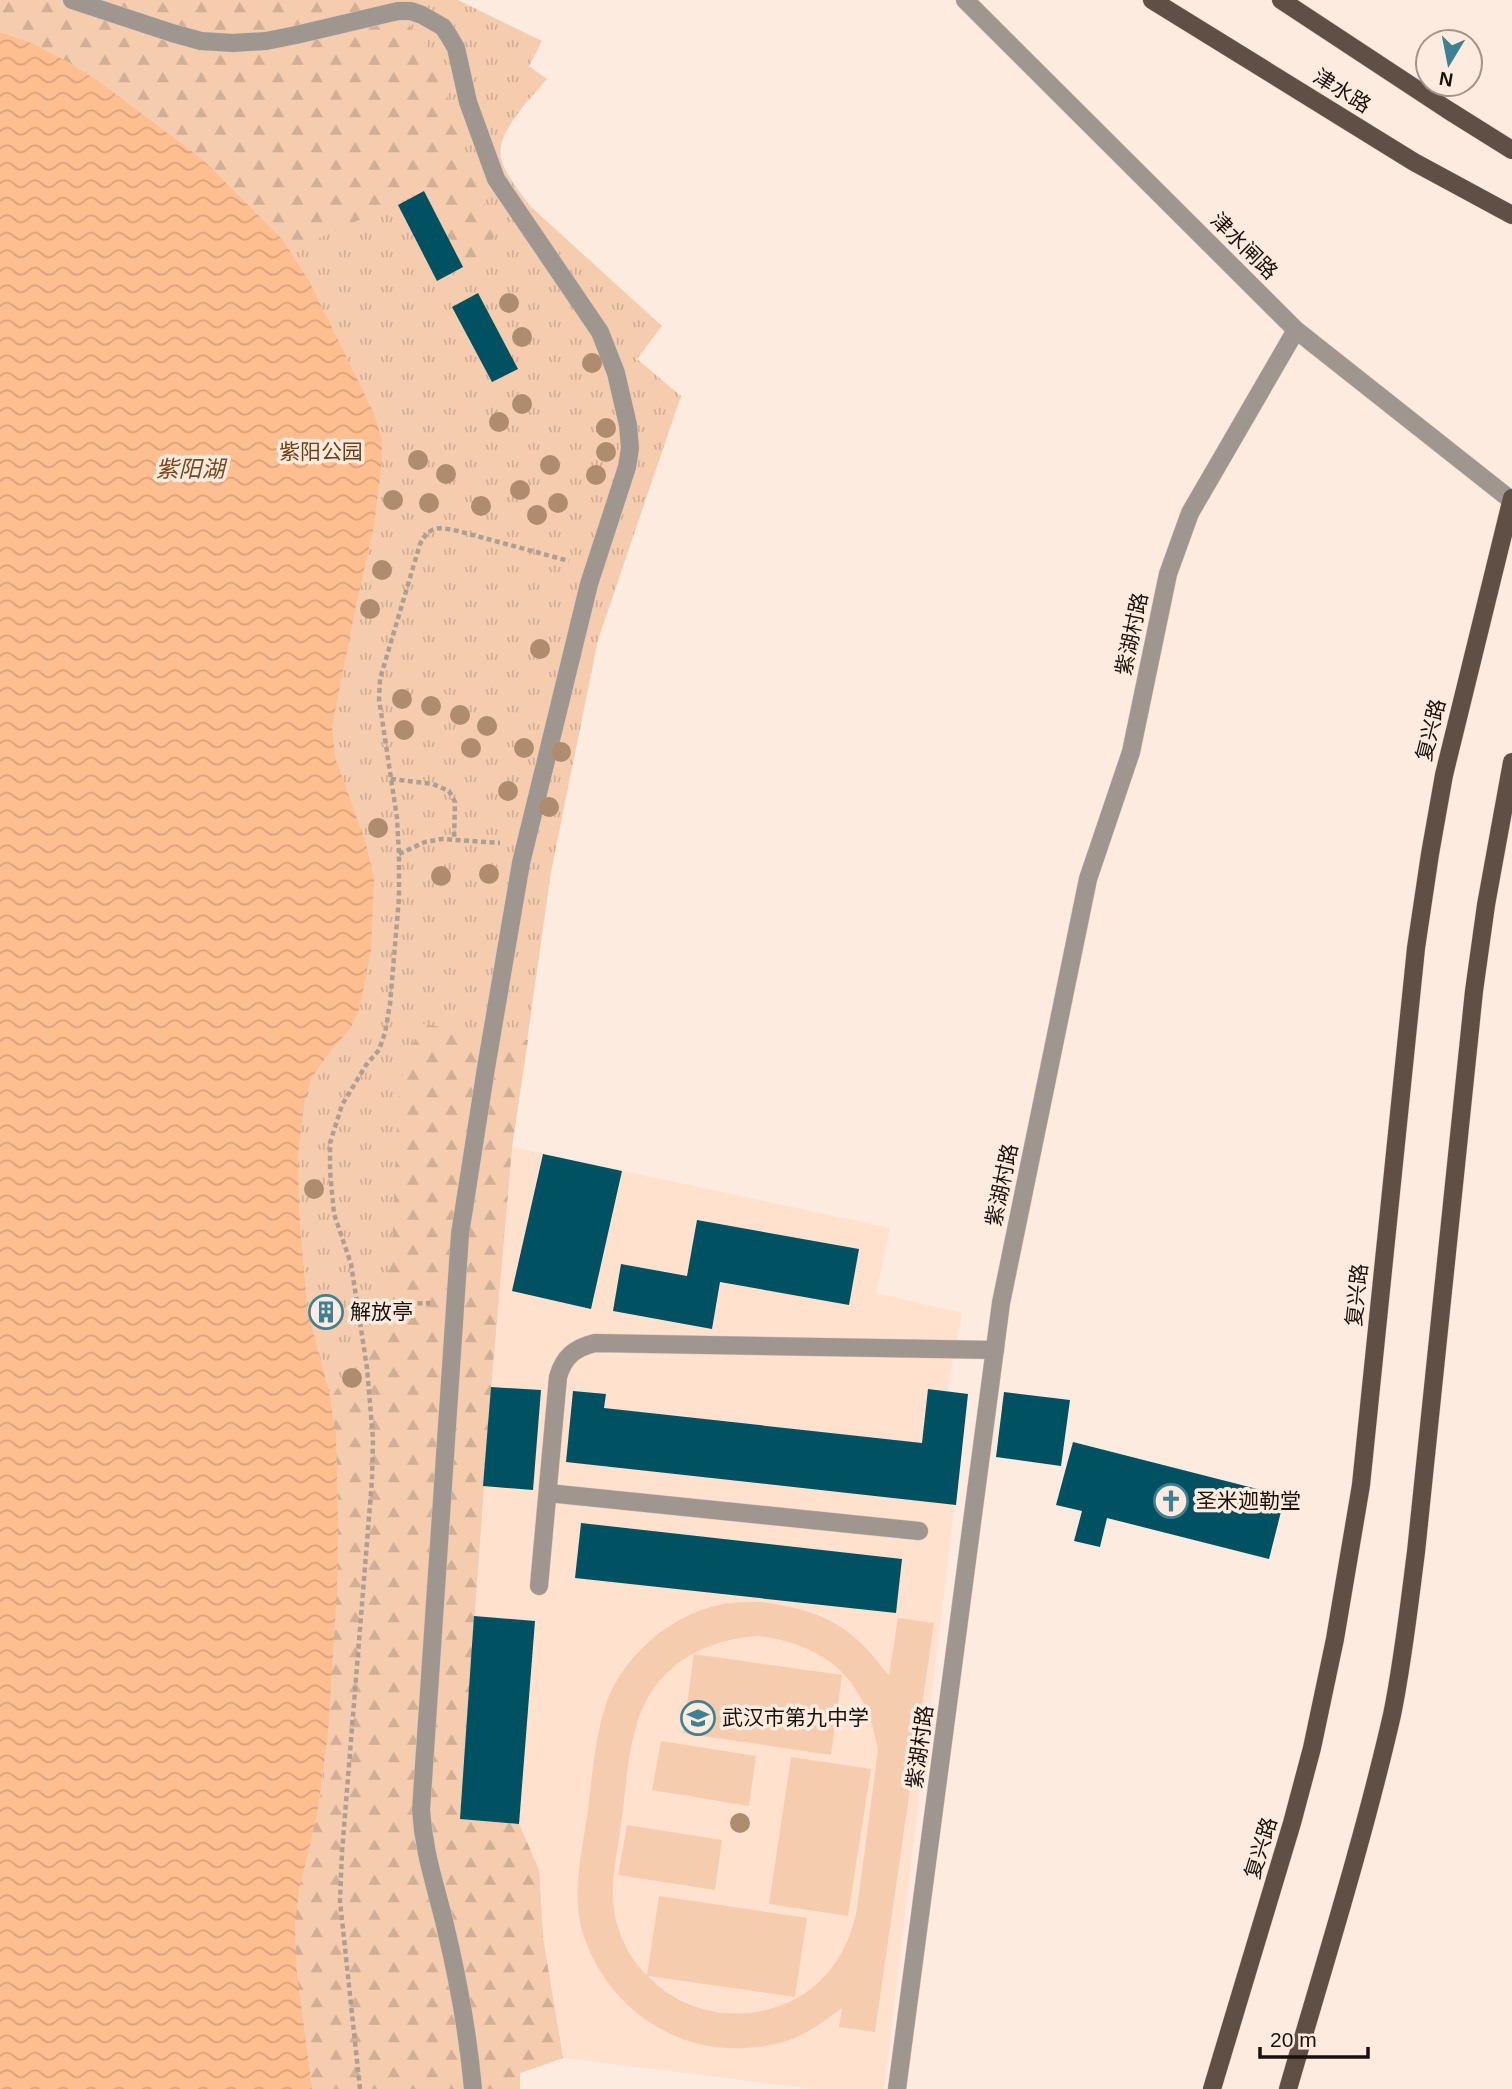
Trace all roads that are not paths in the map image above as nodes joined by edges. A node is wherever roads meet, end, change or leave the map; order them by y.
1 (72, 0) edge
2 (965, 0) edge
3 (1152, 0) edge
4 (1281, 0) edge
5 (1512, 150) edge
6 (1512, 215) edge
7 (1296, 330) junction
8 (1512, 499) edge
9 (1512, 762) edge
10 (995, 1350) junction
11 (548, 1493) junction
12 (919, 1531) dead end
13 (539, 1586) dead end
14 (473, 2089) edge
15 (897, 2089) edge
16 (1212, 2089) edge
17 (1288, 2089) edge

1 - 14 street
2 - 7 street, 津水闸路
3 - 6 main road, 津水路
4 - 5 main road, 津水路
7 - 8 street, 津水闸路
7 - 10 street, 紫湖村路
8 - 16 main road, 复兴路
9 - 17 main road
10 - 11 street
10 - 15 street, 紫湖村路
11 - 12 street
11 - 13 street

